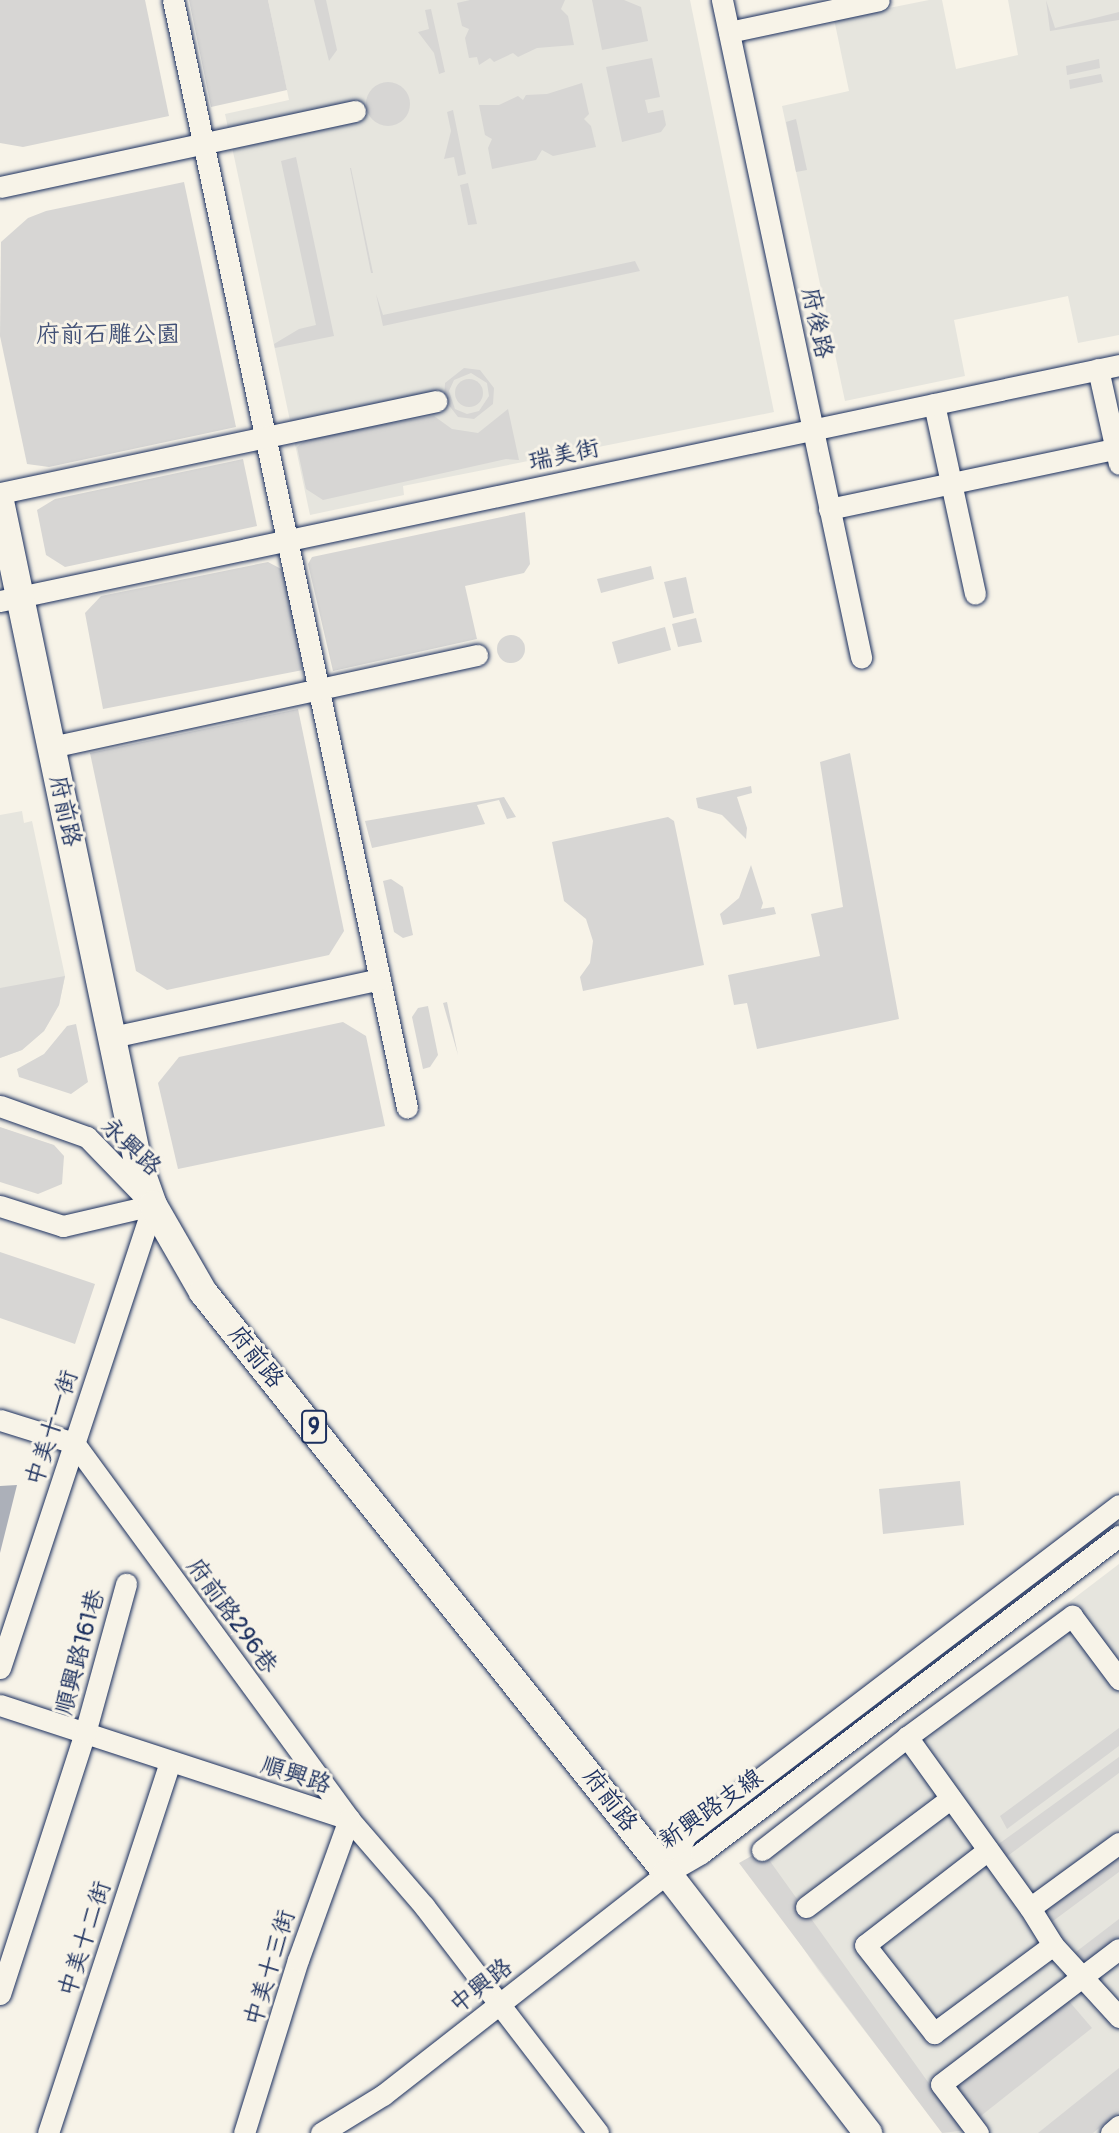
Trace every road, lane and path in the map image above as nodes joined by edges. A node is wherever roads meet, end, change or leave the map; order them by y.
1 (173, 0) edge
2 (722, 0) edge
3 (879, 0) edge
4 (729, 32) junction
5 (355, 111) dead end
6 (203, 144) junction
7 (0, 187) edge
8 (1109, 367) edge
9 (436, 401) dead end
10 (934, 404) junction
11 (813, 429) junction
12 (265, 437) junction
13 (1118, 454) edge
14 (950, 486) junction
15 (0, 493) edge
16 (0, 502) edge
17 (829, 509) junction
18 (287, 540) junction
19 (975, 594) dead end
20 (10, 599) edge
21 (477, 655) dead end
22 (861, 657) dead end
23 (319, 690) junction
24 (51, 747) junction
25 (380, 979) junction
26 (112, 1037) junction
27 (0, 1106) edge
28 (407, 1108) dead end
29 (153, 1205) junction
30 (0, 1206) edge
31 (0, 1420) edge
32 (74, 1443) junction
33 (1119, 1505) edge
34 (1119, 1536) edge
35 (125, 1584) dead end
36 (0, 1668) edge
37 (1119, 1679) edge
38 (0, 1705) edge
39 (85, 1733) junction
40 (907, 1737) junction
41 (170, 1761) junction
42 (951, 1798) junction
43 (349, 1819) junction
44 (1119, 1843) edge
45 (762, 1850) dead end
46 (988, 1850) junction
47 (667, 1872) junction
48 (806, 1907) dead end
49 (1030, 1908) junction
50 (1053, 1945) junction
51 (1119, 1949) edge
52 (1084, 1975) junction
53 (0, 1994) edge
54 (502, 2004) junction
55 (1119, 2017) edge
56 (1119, 2126) edge
57 (336, 2130) edge
58 (48, 2133) edge
59 (244, 2133) edge
60 (598, 2133) edge
61 (868, 2133) edge
62 (978, 2133) edge
63 (1111, 2133) edge

1 - 6 street
2 - 4 street, 府後路
3 - 4 street
4 - 11 street, 府後路
5 - 6 street
6 - 7 street
6 - 12 street
8 - 10 street, 瑞美街
8 - 13 street
9 - 12 street
10 - 11 street, 瑞美街
10 - 14 street
11 - 17 street, 府後路
11 - 18 street, 瑞美街
12 - 15 street
12 - 18 street
13 - 14 street
14 - 17 street
14 - 19 street
16 - 20 main road, 府前路 / 9
17 - 22 street, 府後路
18 - 20 street, 瑞美街
18 - 23 street
20 - 24 main road, 府前路 / 9
21 - 23 street
23 - 24 street
23 - 25 street
24 - 26 main road, 府前路 / 9
25 - 26 street
25 - 28 street
26 - 29 main road, 府前路 / 9
27 - 29 street, 永興路
29 - 30 street, 永興路
29 - 32 street, 中美十一街
29 - 47 main road, 府前路 / 9
31 - 32 street
32 - 36 street, 中美十一街
32 - 43 street, 府前路296巷
33 - 47 street, 新興路支線
34 - 47 street, 新興路支線
35 - 39 street, 順興路161巷
37 - 40 street
38 - 39 street, 順興路
39 - 41 street, 順興路
39 - 53 street, 順興路161巷
40 - 42 street
40 - 45 street
41 - 43 street, 順興路
41 - 58 street, 中美十二街
42 - 46 street
42 - 48 street
43 - 54 street, 順興路
43 - 59 street, 中美十三街
44 - 49 street
46 - 49 street
46 - 50 street
47 - 54 street, 中興路
47 - 61 main road, 府前路 / 9
49 - 50 street
50 - 52 street
51 - 52 street
52 - 55 street
52 - 62 street
54 - 57 street, 中興路
54 - 60 street, 順興路
56 - 63 street

